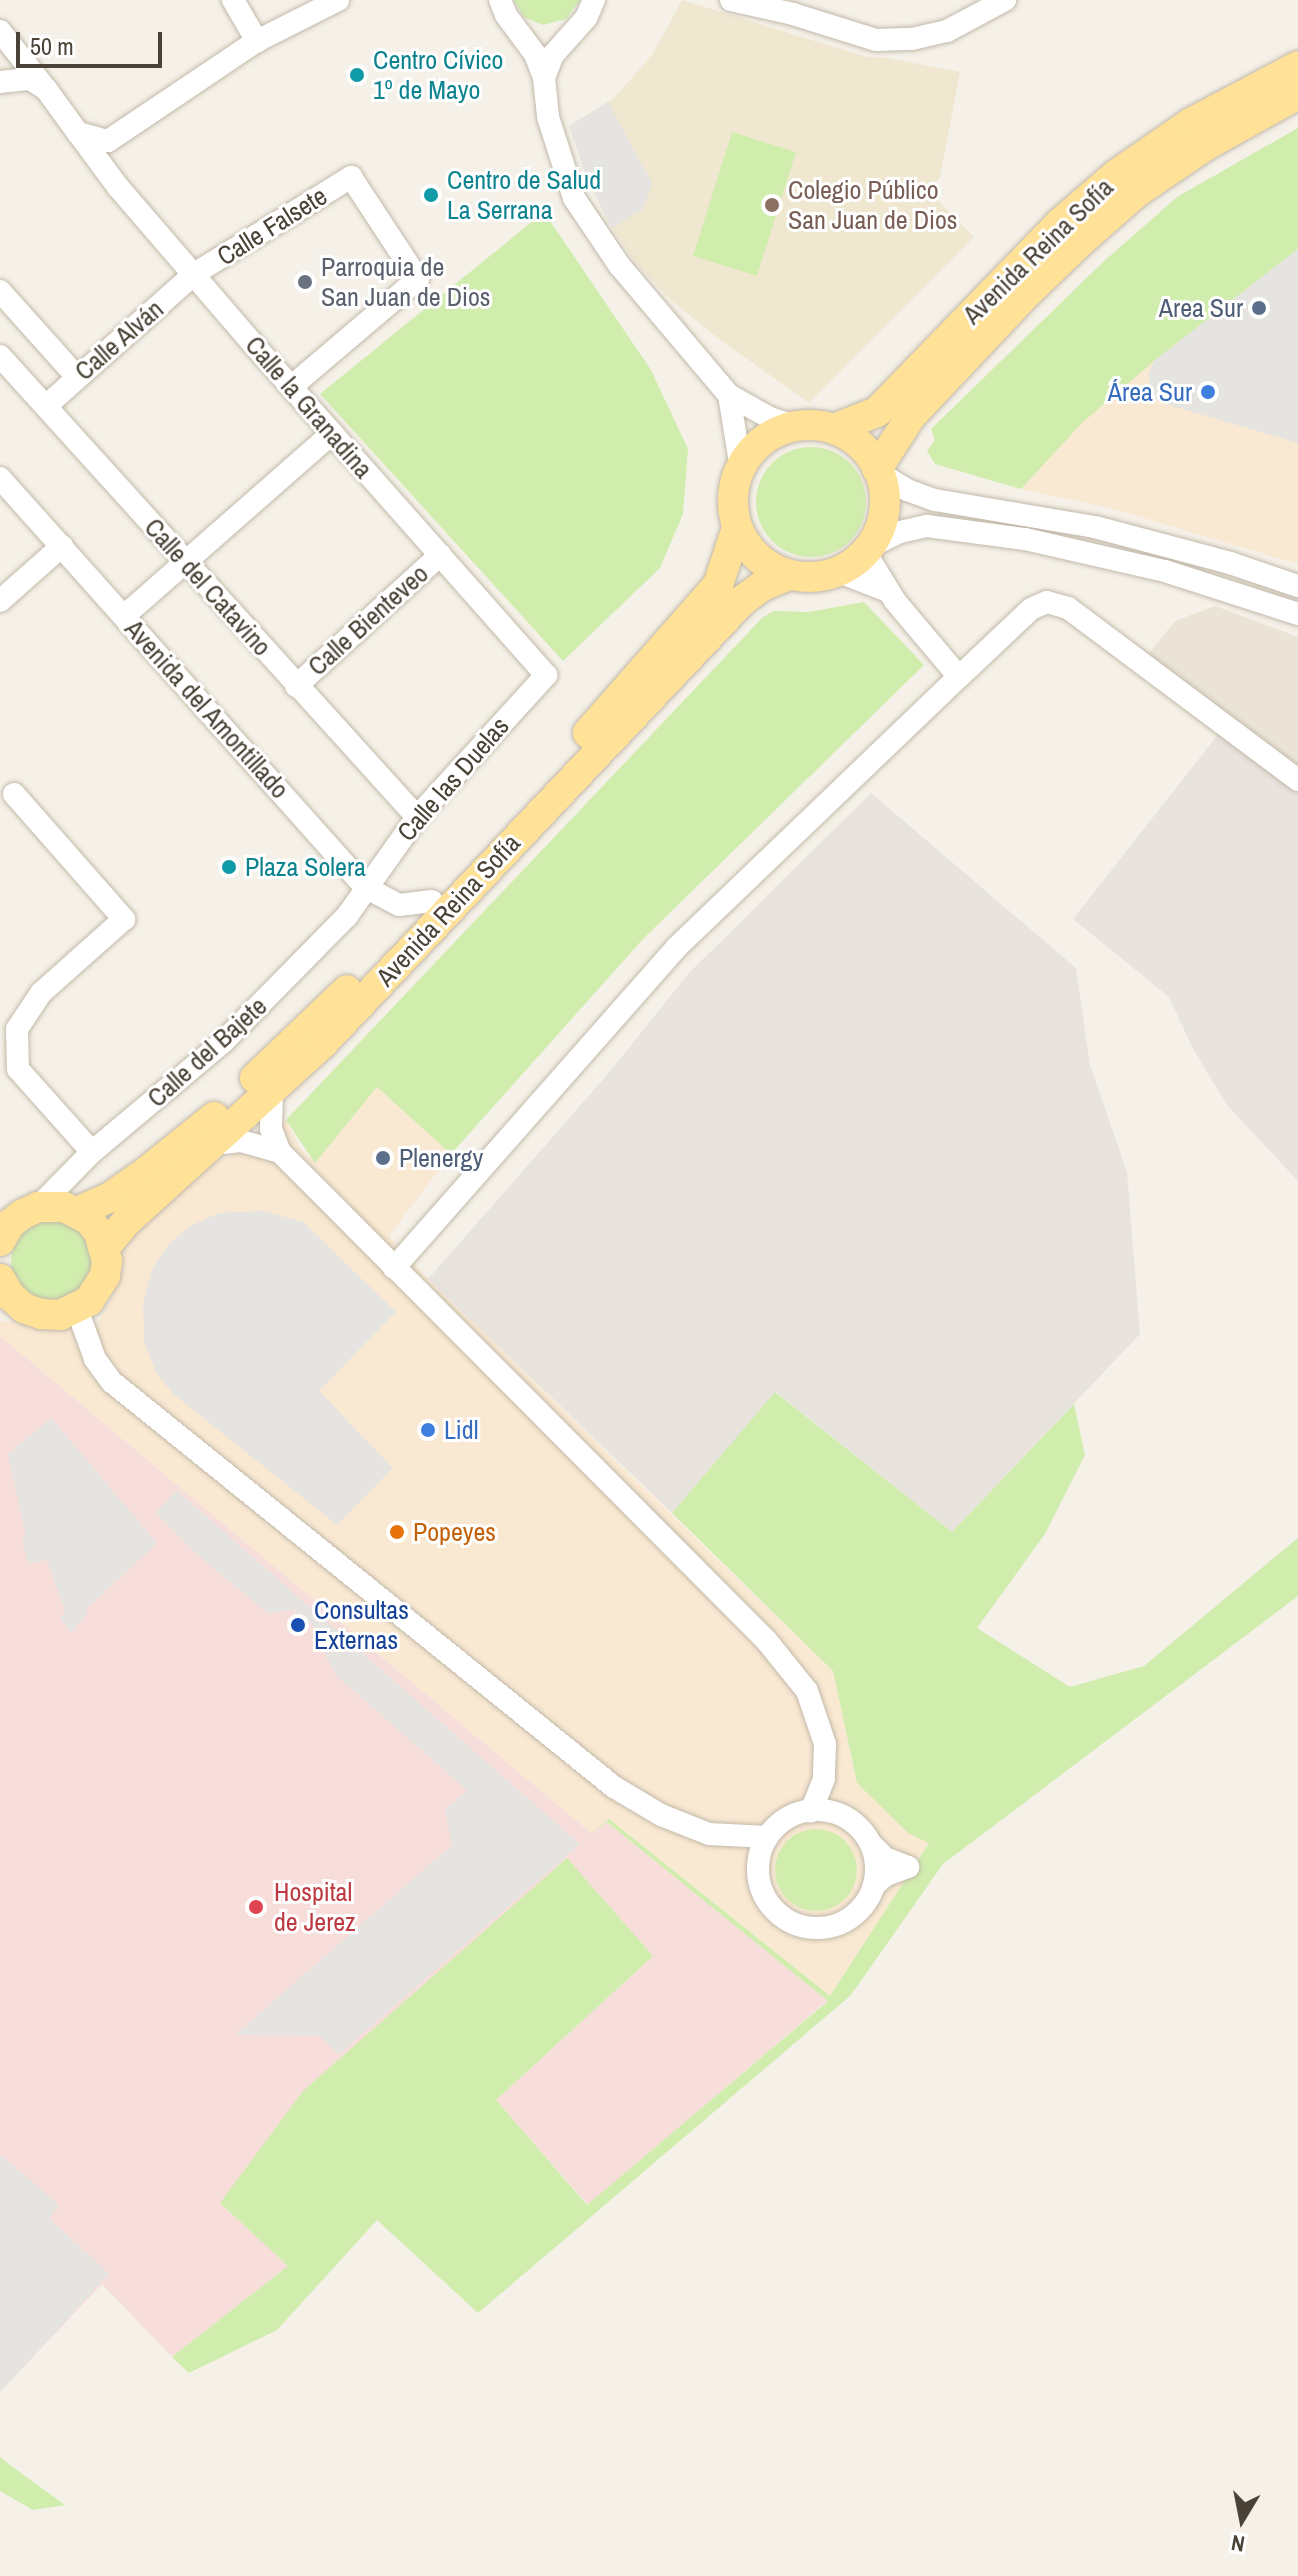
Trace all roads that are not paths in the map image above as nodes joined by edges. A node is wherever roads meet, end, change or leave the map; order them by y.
1 (233, 0) edge
2 (338, 0) edge
3 (500, 0) edge
4 (594, 0) edge
5 (731, 0) edge
6 (1005, 0) edge
7 (519, 29) junction
8 (0, 31) edge
9 (573, 31) junction
10 (257, 41) junction
11 (1298, 66) edge
12 (544, 78) junction
13 (0, 82) edge
14 (46, 89) junction
15 (1298, 94) edge
16 (78, 133) junction
17 (194, 274) junction
18 (0, 291) edge
19 (0, 356) edge
20 (77, 377) junction
21 (291, 387) junction
22 (729, 395) junction
23 (46, 406) junction
24 (796, 427) junction
25 (834, 429) junction
26 (332, 433) junction
27 (741, 469) junction
28 (878, 471) junction
29 (0, 478) edge
30 (737, 528) junction
31 (62, 546) junction
32 (867, 550) junction
33 (440, 555) junction
34 (185, 563) junction
35 (839, 572) junction
36 (789, 575) junction
37 (1298, 586) edge
38 (888, 591) junction
39 (0, 601) edge
40 (1298, 614) edge
41 (124, 616) junction
42 (546, 675) joint
43 (959, 677) junction
44 (296, 686) junction
45 (1298, 780) edge
46 (14, 794) dead end
47 (417, 817) junction
48 (365, 887) junction
49 (432, 901) junction
50 (272, 1089) junction
51 (213, 1144) junction
52 (92, 1152) junction
53 (280, 1152) junction
54 (38, 1207) junction
55 (77, 1212) junction
56 (3, 1231) edge
57 (105, 1247) junction
58 (394, 1268) junction
59 (3, 1290) edge
60 (77, 1309) junction
61 (811, 1811) junction
62 (767, 1837) junction
63 (870, 1843) junction
64 (874, 1885) junction

1 - 10 street
2 - 10 street
3 - 7 street
4 - 9 street
5 - 6 street
7 - 9 street
7 - 12 street
8 - 14 street, Calle la Granadina
9 - 12 street
10 - 16 street
11 - 25 main road, Avenida Reina Sofía
12 - 22 street
13 - 14 street
14 - 16 street, Calle la Granadina
15 - 28 main road, Avenida Reina Sofía
16 - 17 street, Calle la Granadina
17 - 20 street, Calle Alván
17 - 21 street, Calle la Granadina
17 - 21 street, Calle Falsete
18 - 20 street
19 - 23 street, Calle del Catavino
20 - 23 street, Calle Alván
21 - 26 street, Calle la Granadina
22 - 24 street
22 - 27 street
23 - 34 street, Calle del Catavino
24 - 25 main road, Avenida Reina Sofía
24 - 27 main road, Avenida Reina Sofía
25 - 28 main road
26 - 33 street, Calle la Granadina
26 - 34 street
27 - 30 main road, Avenida Reina Sofía
28 - 32 main road
28 - 37 street
29 - 31 street, Avenida del Amontillado
30 - 36 main road
30 - 49 main road, Avenida Reina Sofía
31 - 39 street
31 - 41 street, Avenida del Amontillado
32 - 35 main road
32 - 38 street
32 - 40 street
33 - 42 street, Calle la Granadina
33 - 44 street, Calle Bienteveo
34 - 41 street
34 - 44 street, Calle del Catavino
35 - 36 main road, Avenida Reina Sofía
35 - 38 street
36 - 50 main road, Avenida Reina Sofía
38 - 43 street
41 - 48 street, Avenida del Amontillado
42 - 47 street, Calle las Duelas
43 - 45 street
43 - 58 street
44 - 47 street, Calle del Catavino
46 - 52 street
47 - 48 street, Calle las Duelas
48 - 49 street, Avenida del Amontillado
48 - 52 street, Calle del Bajete
49 - 55 main road, Avenida Reina Sofía
50 - 51 main road, Avenida Reina Sofía
50 - 53 street
51 - 53 street
51 - 57 main road, Avenida Reina Sofía
52 - 54 street, Calle del Bajete
53 - 58 street
54 - 55 main road
54 - 56 main road
55 - 57 main road
57 - 60 main road
58 - 61 street
59 - 60 main road
60 - 62 street
61 - 62 street
61 - 63 street
62 - 64 street
63 - 64 street
63 - 64 street

